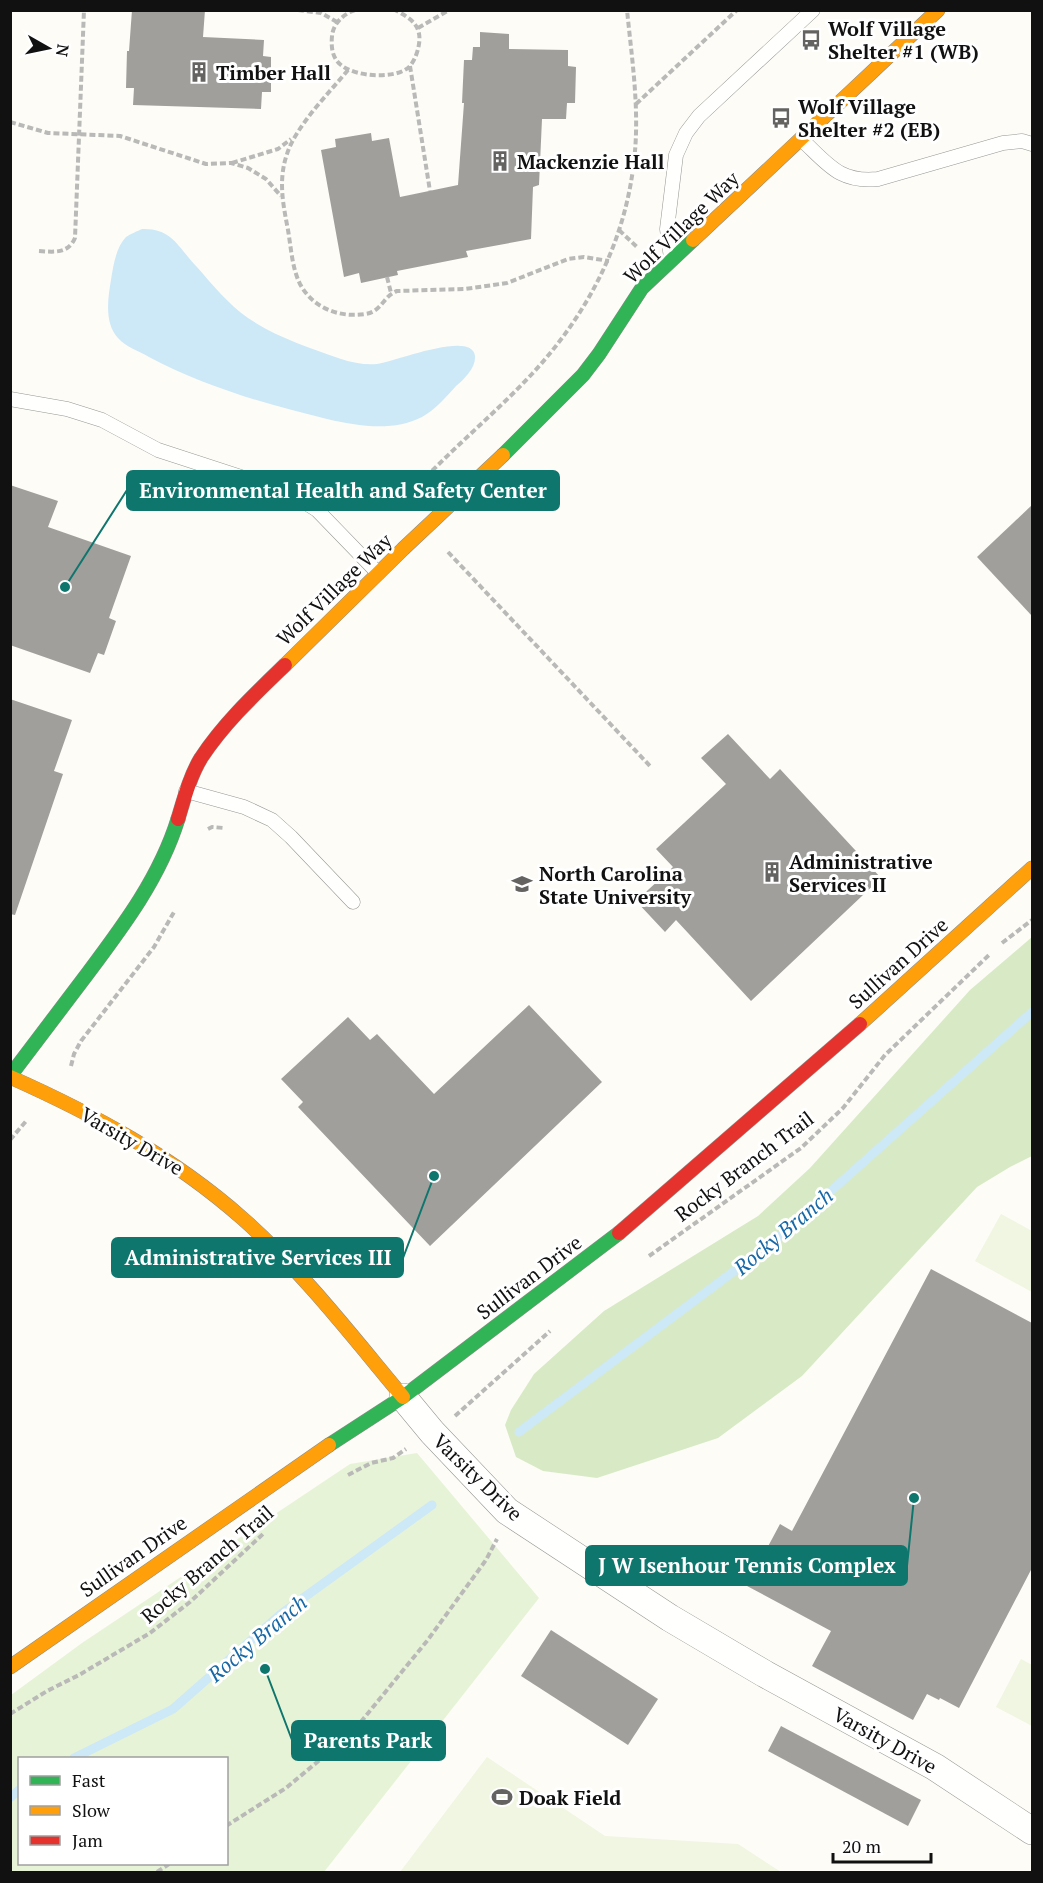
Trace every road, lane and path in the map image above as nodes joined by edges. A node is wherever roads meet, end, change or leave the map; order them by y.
1 (84, 10) edge
2 (298, 10) edge
3 (355, 10) edge
4 (395, 10) edge
5 (449, 10) edge
6 (737, 10) edge
7 (813, 10) edge
8 (939, 10) edge
9 (628, 11) edge
10 (337, 22) junction
11 (418, 28) junction
12 (410, 66) junction
13 (348, 70) junction
14 (636, 105) junction
15 (10, 122) edge
16 (80, 134) junction
17 (293, 138) junction
18 (801, 139) junction
19 (1032, 144) edge
20 (231, 163) junction
21 (430, 191) dead end
22 (282, 196) junction
23 (619, 230) junction
24 (637, 247) dead end
25 (39, 251) dead end
26 (671, 260) junction
27 (609, 261) junction
28 (387, 277) dead end
29 (391, 293) junction
30 (10, 399) edge
31 (400, 501) junction
32 (388, 516) dead end
33 (425, 528) junction
34 (378, 573) junction
35 (650, 766) dead end
36 (186, 792) junction
37 (1032, 868) edge
38 (353, 902) dead end
39 (1032, 920) edge
40 (1000, 945) dead end
41 (992, 953) dead end
42 (10, 1076) edge
43 (29, 1117) dead end
44 (10, 1140) edge
45 (645, 1258) dead end
46 (553, 1327) dead end
47 (403, 1397) junction
48 (454, 1416) dead end
49 (393, 1458) dead end
50 (346, 1476) dead end
51 (269, 1528) dead end
52 (498, 1536) dead end
53 (10, 1667) edge
54 (10, 1714) edge
55 (228, 1825) edge
56 (1032, 1831) edge

1 - 16 path
2 - 10 path
3 - 10 path
4 - 11 path
5 - 11 path
6 - 14 path
7 - 26 lane
8 - 18 street, Wolf Village Way
9 - 14 path
10 - 13 path
11 - 12 path
12 - 13 path
12 - 21 path
13 - 17 path
14 - 23 path
15 - 16 path
16 - 20 path
16 - 25 path
17 - 20 path
17 - 22 path
18 - 19 lane
18 - 26 street, Wolf Village Way
20 - 22 path
22 - 29 path
23 - 24 path
23 - 27 path
26 - 33 street, Wolf Village Way
27 - 29 path
27 - 31 path
28 - 29 path
30 - 34 lane
31 - 32 path
31 - 33 path
33 - 34 street, Wolf Village Way
33 - 35 path
34 - 36 street, Wolf Village Way
36 - 38 lane
36 - 42 street, Wolf Village Way
37 - 47 street, Sullivan Drive
39 - 40 path
41 - 45 path, Rocky Branch Trail
42 - 47 street, Varsity Drive
43 - 44 path
46 - 48 path
47 - 53 street, Sullivan Drive
47 - 56 street, Varsity Drive
49 - 50 path
51 - 54 path, Rocky Branch Trail
52 - 55 path

